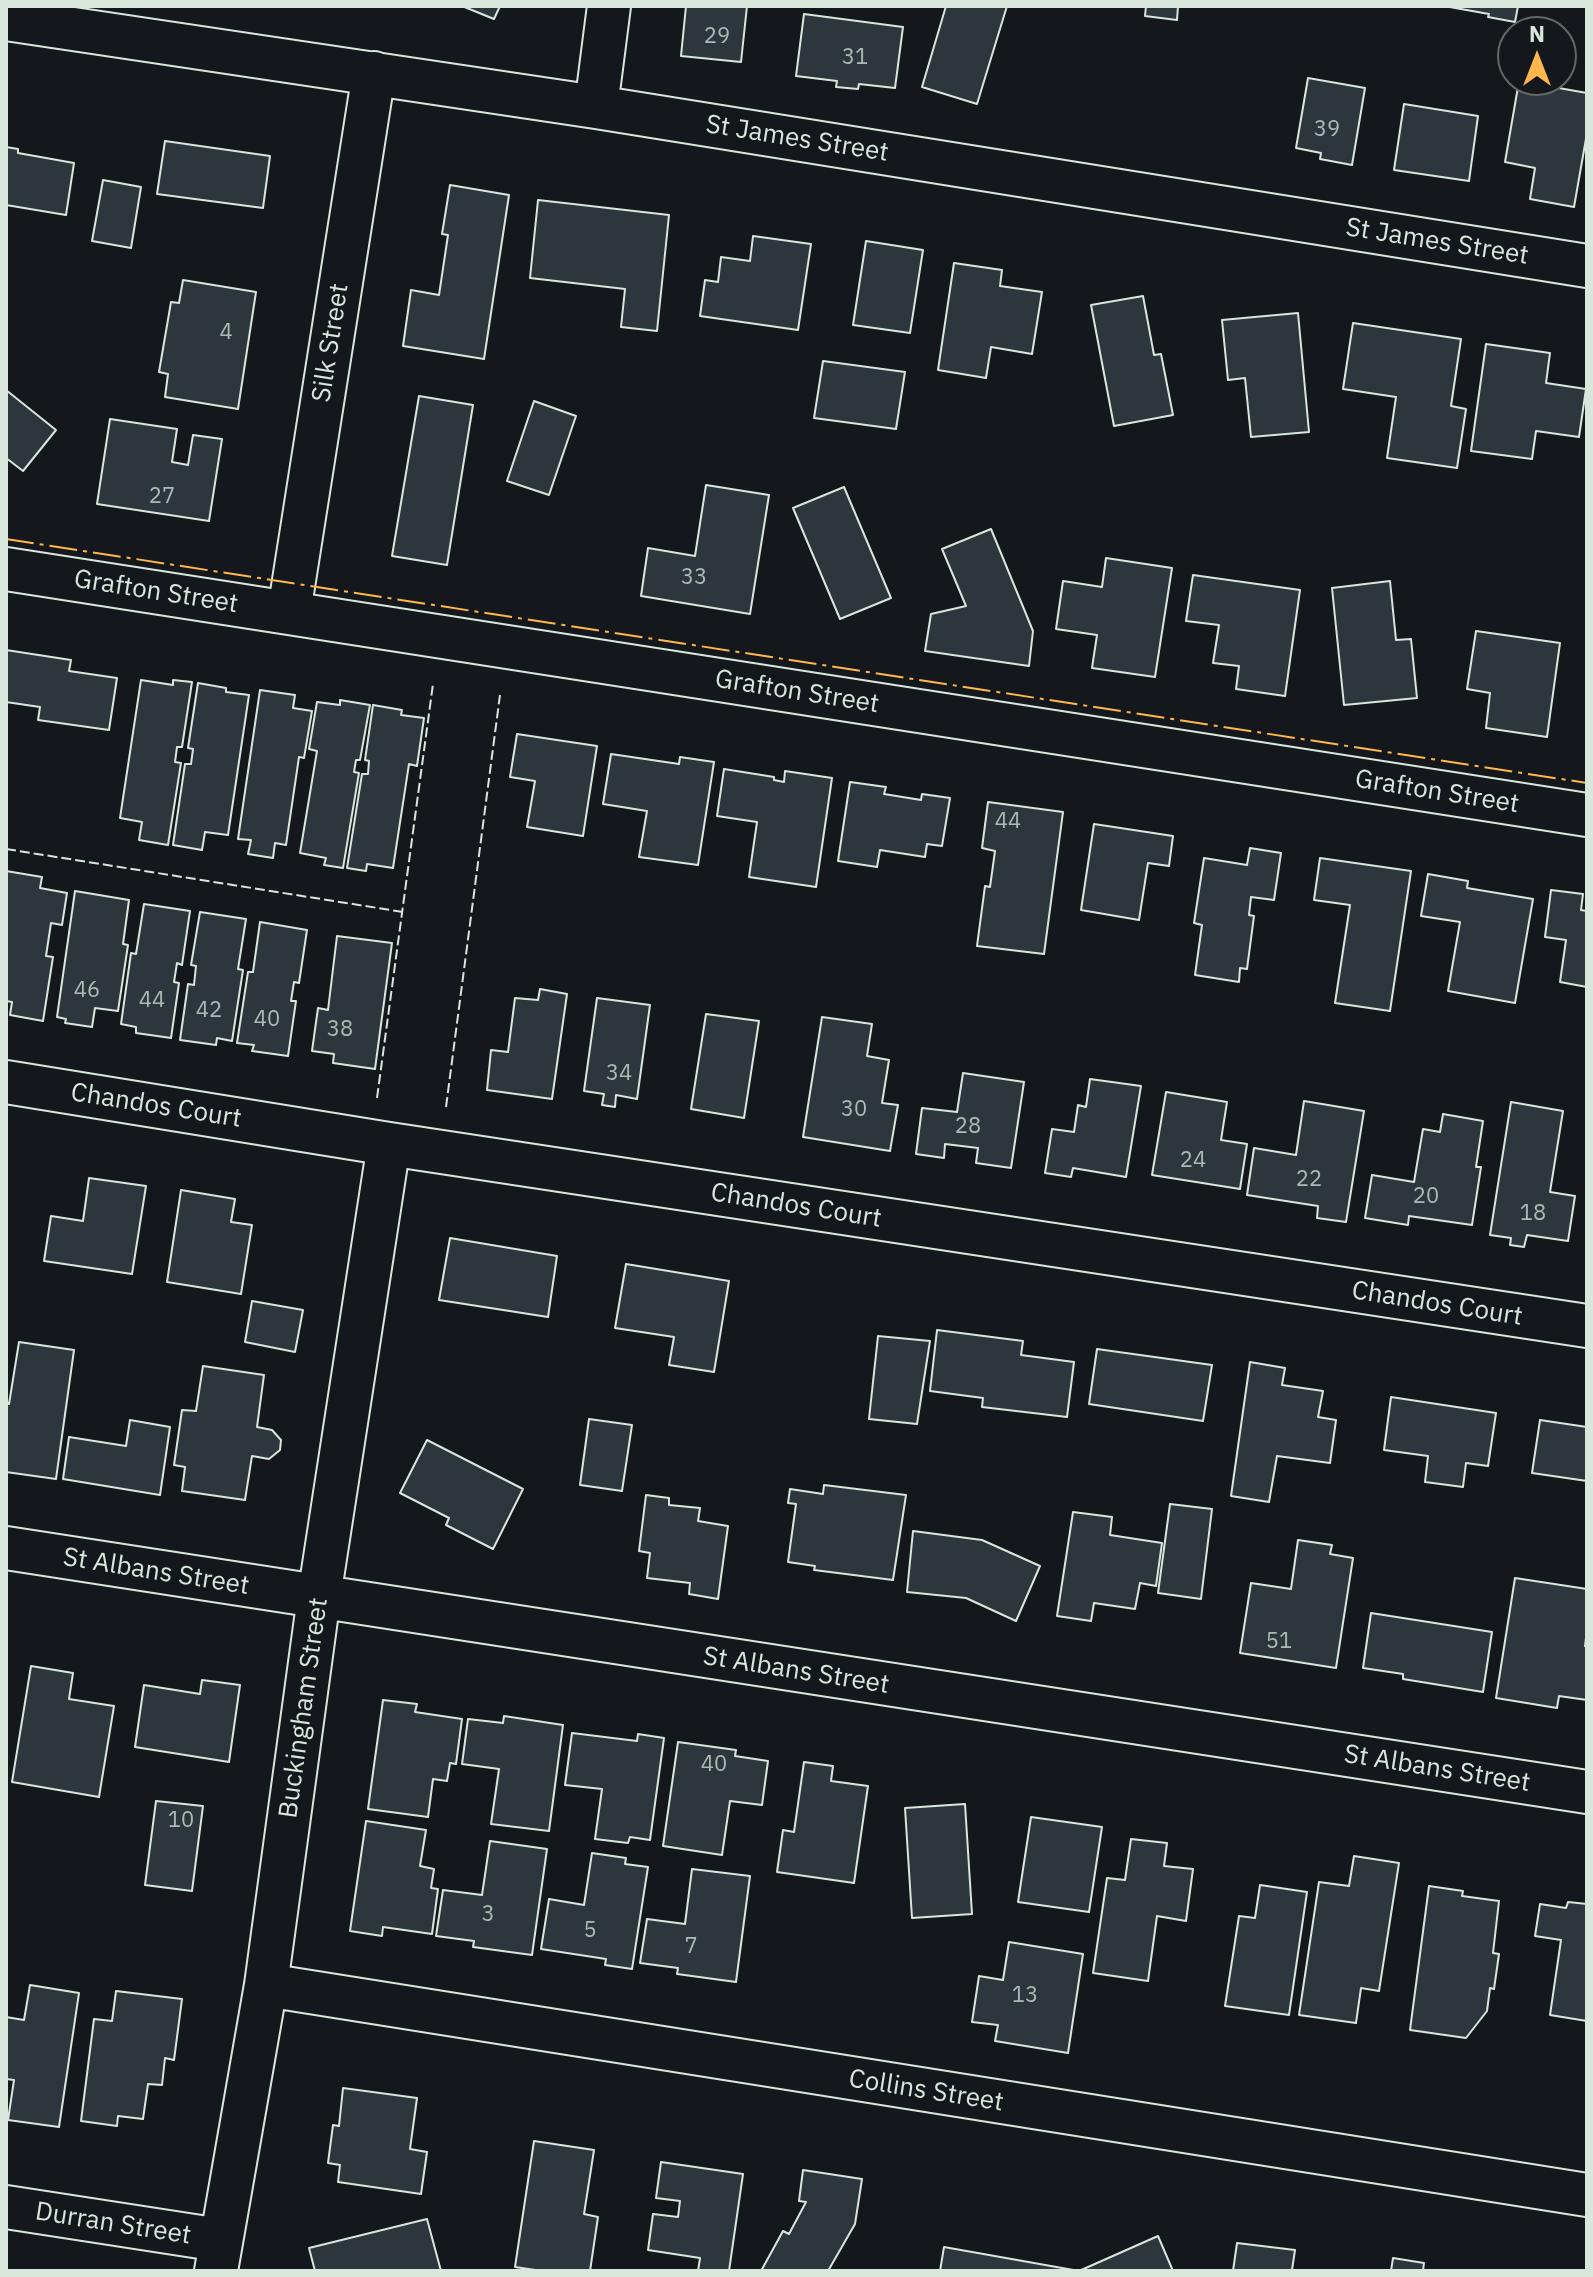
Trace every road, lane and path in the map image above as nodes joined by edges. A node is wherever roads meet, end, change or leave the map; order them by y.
1 (609, 6) edge
2 (6, 19) edge
3 (374, 73) junction
4 (596, 107) junction
5 (1587, 266) edge
6 (6, 569) edge
7 (289, 612) junction
8 (1587, 815) edge
9 (6, 1082) edge
10 (389, 1144) junction
11 (1587, 1326) edge
12 (6, 1548) edge
13 (319, 1597) junction
14 (1587, 1792) edge
15 (266, 1985) junction
16 (1587, 2195) edge
17 (6, 2207) edge
18 (218, 2256) edge

1 - 4 street
2 - 3 street, St James Street
3 - 4 street, St James Street
3 - 7 street, Silk Street
4 - 5 street, St James Street
6 - 7 street, Grafton Street
7 - 8 street, Grafton Street
9 - 10 street, Chandos Court
10 - 11 street, Chandos Court
10 - 13 street, Buckingham Street
12 - 13 street, St Albans Street
13 - 14 street, St Albans Street
13 - 15 street, Buckingham Street
15 - 16 street, Collins Street
15 - 18 street, Buckingham Street
17 - 18 street, Durran Street

